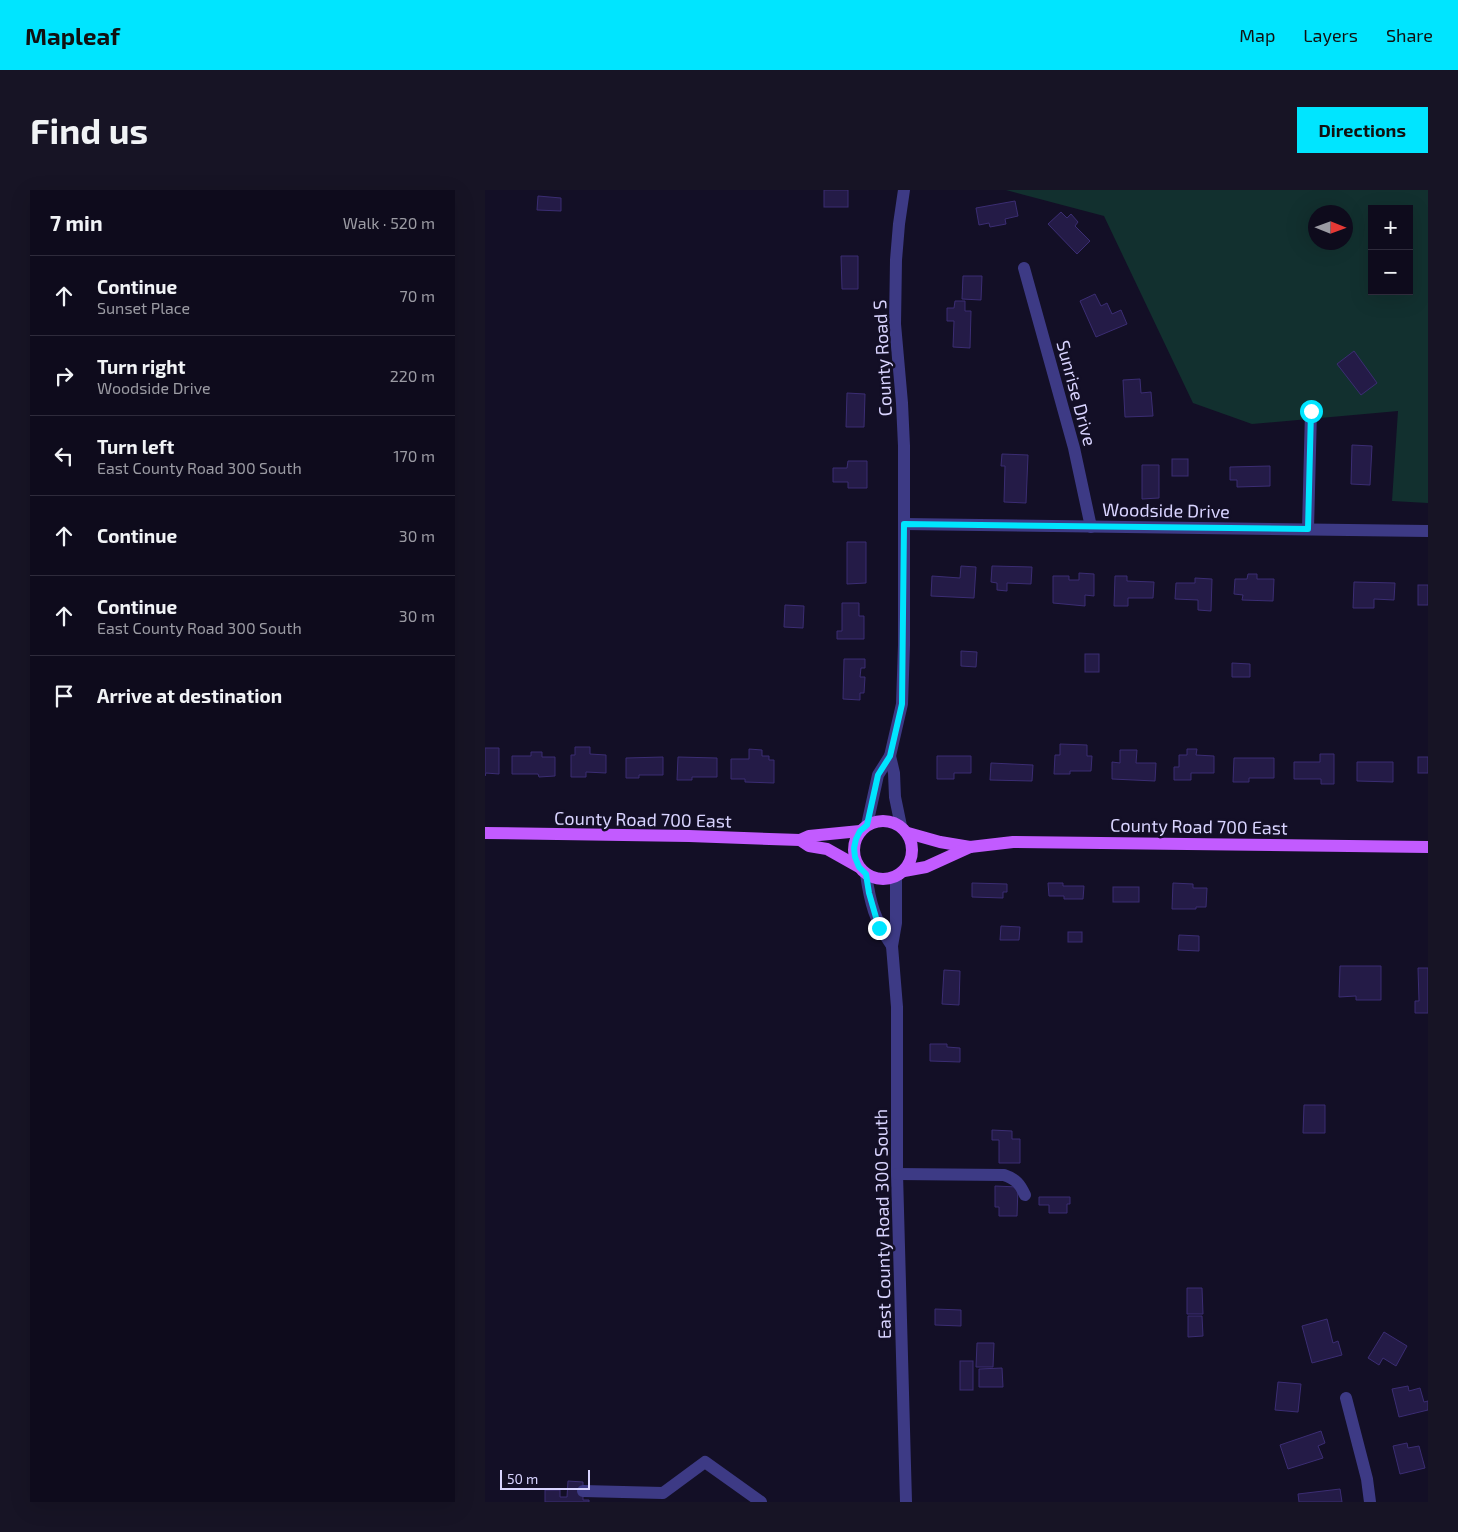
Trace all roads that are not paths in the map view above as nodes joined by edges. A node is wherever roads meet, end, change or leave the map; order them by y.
1 (904, 190) edge
2 (1024, 268) dead end
3 (1311, 411) dead end
4 (904, 524) junction
5 (1091, 527) junction
6 (1308, 529) junction
7 (1428, 530) edge
8 (890, 756) junction
9 (864, 828) junction
10 (905, 830) junction
11 (485, 833) edge
12 (801, 840) junction
13 (970, 847) junction
14 (1428, 847) edge
15 (863, 870) junction
16 (900, 874) junction
17 (892, 946) junction
18 (897, 1174) junction
19 (1025, 1195) dead end
20 (1346, 1398) dead end
21 (583, 1491) dead end
22 (761, 1502) edge
23 (906, 1502) edge
24 (1370, 1502) edge

1 - 4 street, County Road S
2 - 5 street, Sunrise Drive
3 - 6 street
4 - 5 street, Woodside Drive
4 - 8 street
5 - 6 street, Woodside Drive
6 - 7 street, Woodside Drive
8 - 9 street
8 - 10 street
9 - 10 main road
9 - 12 main road, County Road 700 East
9 - 15 main road
10 - 13 main road, County Road 700 East
10 - 16 main road
11 - 12 main road, County Road 700 East
12 - 15 main road, County Road 700 East
13 - 14 main road, County Road 700 East
13 - 16 main road, County Road 700 East
15 - 16 main road
15 - 17 street, East County Road 300 South
16 - 17 street, East County Road 300 South
17 - 18 street, East County Road 300 South
18 - 19 street
18 - 23 street, East County Road 300 South
20 - 24 street
21 - 22 street

